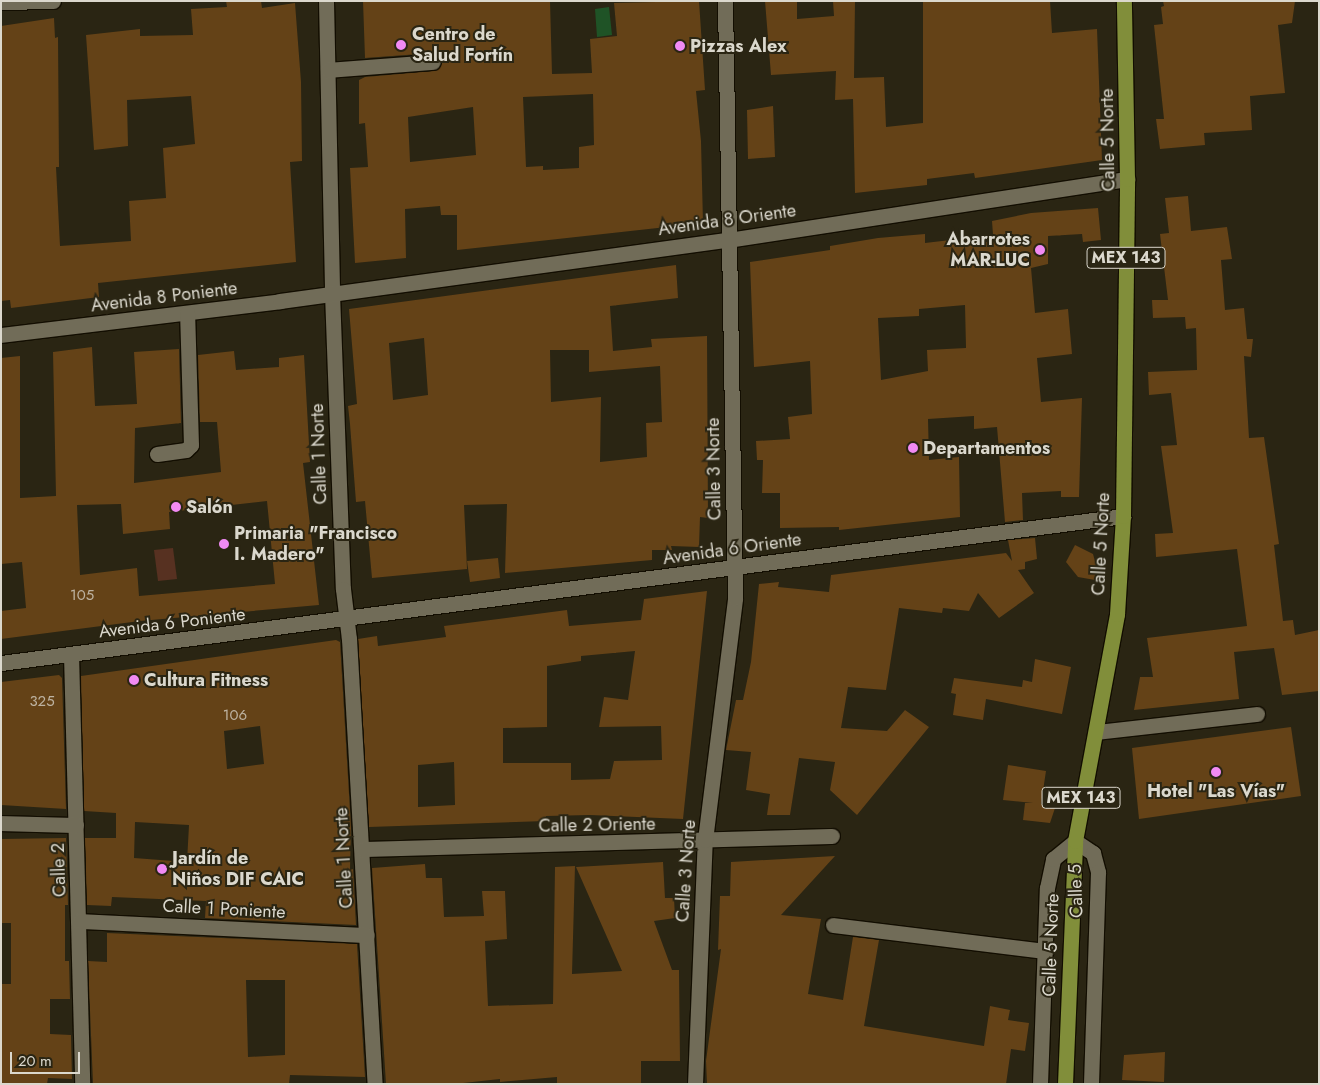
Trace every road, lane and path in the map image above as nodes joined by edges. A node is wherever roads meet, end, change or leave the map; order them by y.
1 (53, 1) edge
2 (326, 1) edge
3 (725, 1) edge
4 (1124, 1) edge
5 (1, 2) edge
6 (434, 62) dead end
7 (328, 70) junction
8 (1127, 179) junction
9 (728, 240) junction
10 (332, 293) junction
11 (187, 313) junction
12 (1, 335) edge
13 (157, 454) dead end
14 (1123, 516) junction
15 (735, 568) junction
16 (347, 619) junction
17 (72, 654) junction
18 (1, 663) edge
19 (1257, 714) dead end
20 (1096, 732) junction
21 (1, 823) edge
22 (76, 825) junction
23 (832, 836) dead end
24 (705, 840) junction
25 (1075, 840) junction
26 (363, 849) junction
27 (80, 921) junction
28 (834, 925) dead end
29 (367, 934) junction
30 (1045, 951) junction
31 (82, 1084) edge
32 (375, 1084) edge
33 (695, 1084) edge
34 (1040, 1084) edge
35 (1065, 1084) edge
36 (1090, 1084) edge

1 - 5 street
2 - 7 street, Calle 1 Norte
3 - 9 street, Calle 3 Norte
4 - 8 main road, Calle 5 Norte / MEX 143
6 - 7 street
7 - 10 street, Calle 1 Norte
8 - 9 street, Avenida 8 Oriente
8 - 14 main road, Calle 5 Norte / MEX 143
9 - 10 street, Avenida 8 Oriente
9 - 15 street, Calle 3 Norte
10 - 11 street, Avenida 8 Poniente
10 - 16 street, Calle 1 Norte
11 - 12 street, Avenida 8 Poniente
11 - 13 street
14 - 15 street, Avenida 6 Oriente
14 - 20 main road, Calle 5 Norte / MEX 143
15 - 16 street, Avenida 6 Oriente
15 - 24 street, Calle 3 Norte
16 - 17 street, Avenida 6 Poniente
16 - 26 street, Calle 1 Norte
17 - 18 street, Avenida 6 Poniente
17 - 22 street, Calle 2
19 - 20 street
20 - 25 main road, Calle 5 Norte / MEX 143
21 - 22 street
22 - 27 street, Calle 2
23 - 24 street, Calle 2 Oriente
24 - 26 street, Calle 2 Oriente
24 - 33 street, Calle 3 Norte
25 - 30 street, Calle 5
25 - 35 main road, Calle 5 Norte / MEX 143
25 - 36 street, Calle 5
26 - 29 street, Calle 1 Norte
27 - 29 street, Calle 1 Poniente
27 - 31 street, Calle 2
28 - 30 street
29 - 32 street, Calle 1 Norte
30 - 34 street, Calle 5

